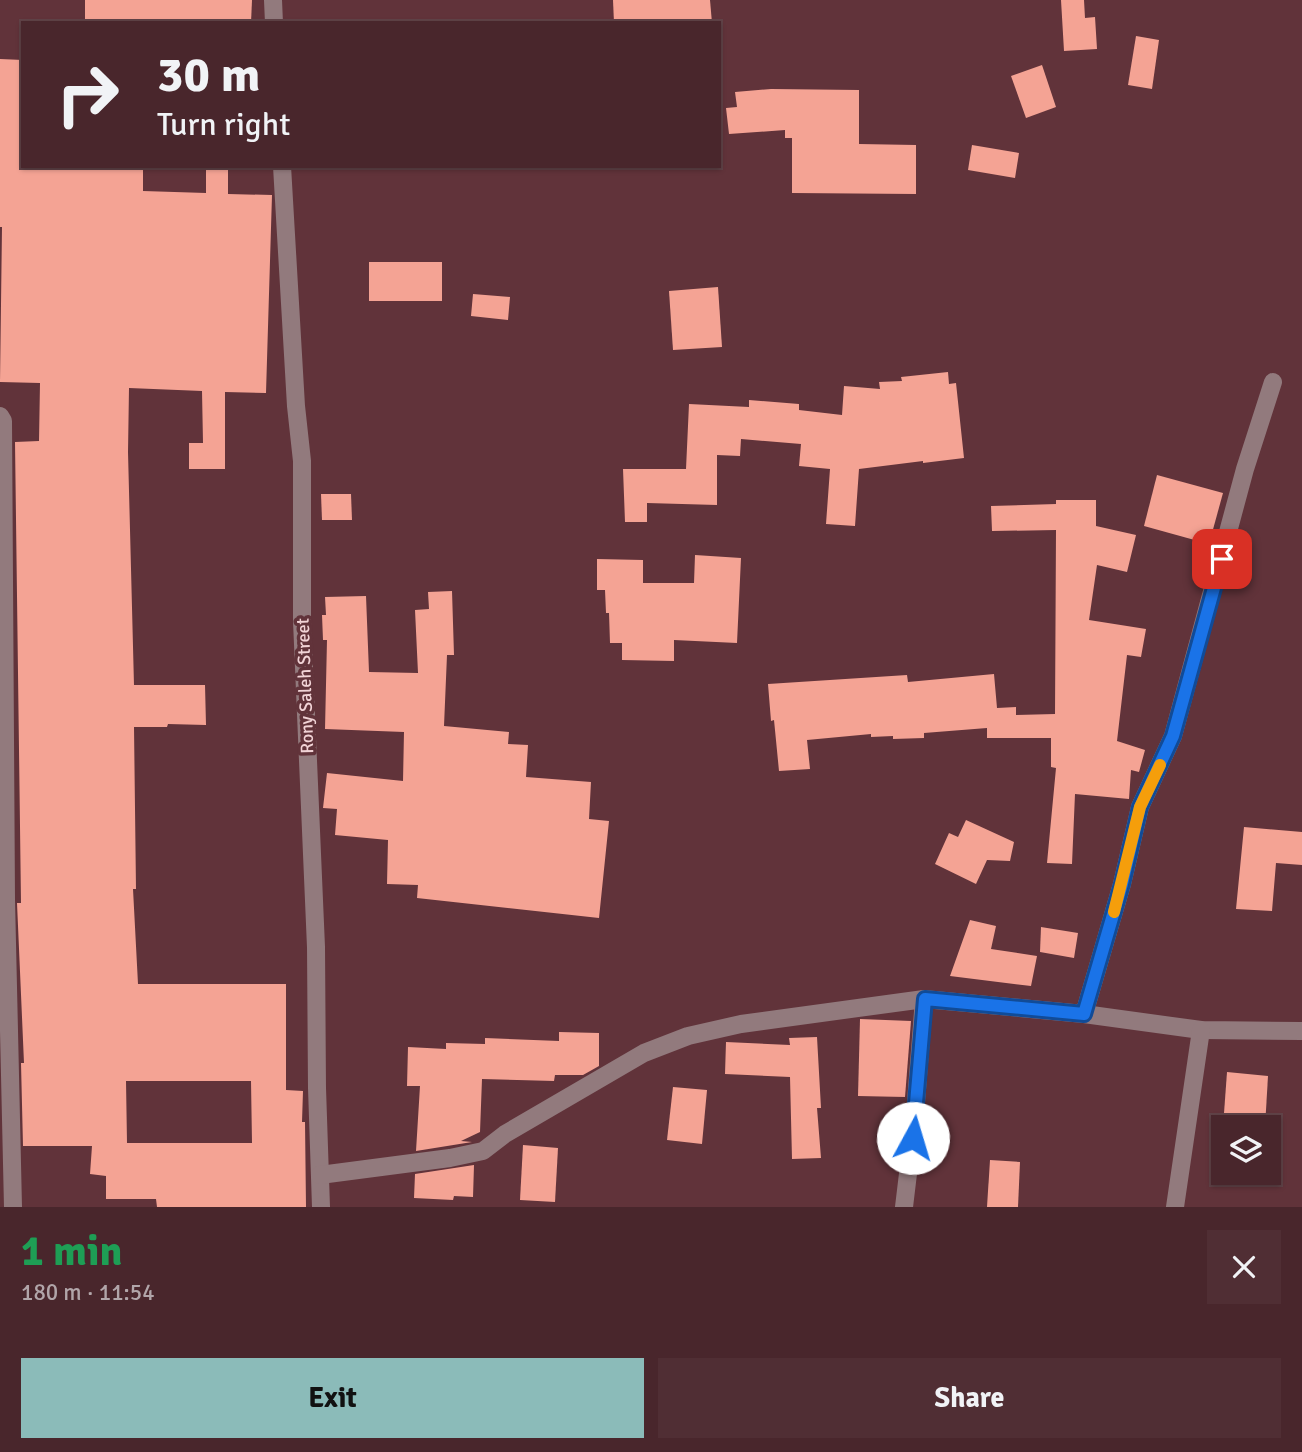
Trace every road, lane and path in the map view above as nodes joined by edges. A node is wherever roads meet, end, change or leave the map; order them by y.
1 (273, 0) edge
2 (274, 21) edge
3 (282, 168) edge
4 (1273, 382) dead end
5 (0, 416) edge
6 (925, 999) junction
7 (1084, 1014) junction
8 (1201, 1030) junction
9 (1302, 1031) edge
10 (320, 1175) junction
11 (13, 1207) edge
12 (321, 1207) edge
13 (904, 1207) edge
14 (1175, 1207) edge

1 - 2 street
3 - 10 street, Rony Saleh Street
4 - 7 street
5 - 11 street
6 - 7 street
6 - 10 street
6 - 13 street
7 - 8 street
8 - 9 street
8 - 14 street
10 - 12 street, Rony Saleh Street

